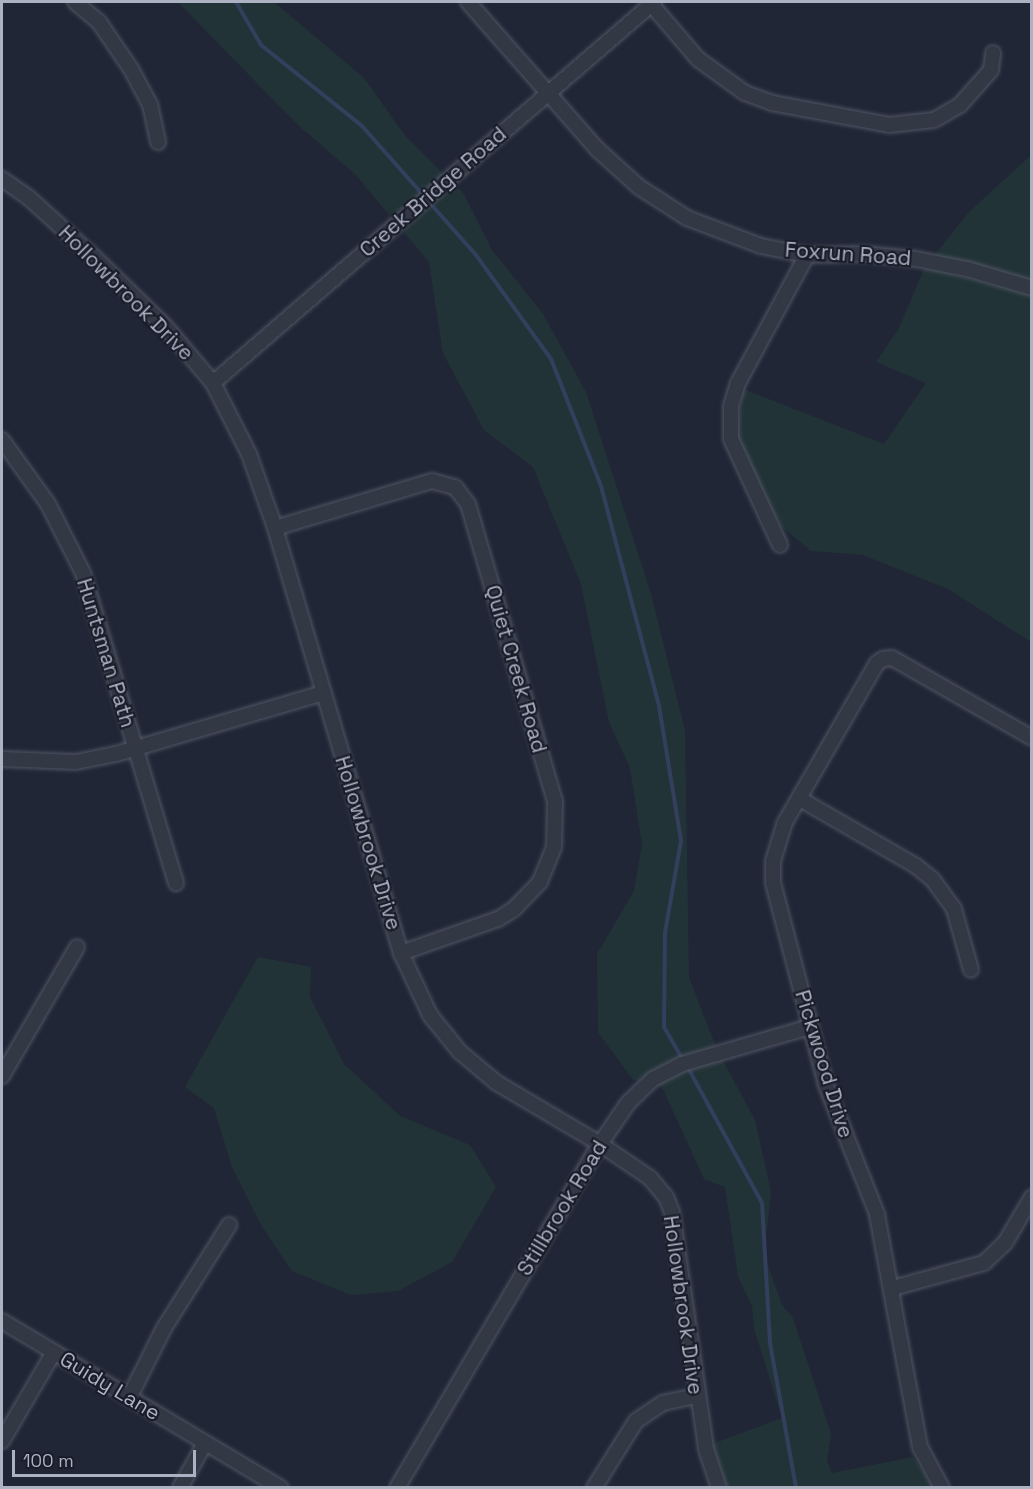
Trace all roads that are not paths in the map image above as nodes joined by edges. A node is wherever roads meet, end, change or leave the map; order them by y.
1 (75, 2) edge
2 (468, 2) edge
3 (652, 3) edge
4 (993, 53) dead end
5 (548, 93) junction
6 (158, 142) dead end
7 (2, 179) edge
8 (807, 255) junction
9 (1032, 288) edge
10 (213, 382) junction
11 (2, 440) edge
12 (275, 528) junction
13 (780, 545) dead end
14 (323, 693) junction
15 (1032, 738) edge
16 (135, 750) junction
17 (2, 759) edge
18 (800, 800) junction
19 (176, 883) dead end
20 (77, 946) dead end
21 (401, 953) junction
22 (971, 970) dead end
23 (809, 1027) junction
24 (2, 1076) edge
25 (600, 1144) junction
26 (1032, 1197) edge
27 (229, 1226) dead end
28 (892, 1288) junction
29 (2, 1321) edge
30 (54, 1352) junction
31 (696, 1396) junction
32 (129, 1398) junction
33 (2, 1441) edge
34 (205, 1443) junction
35 (180, 1488) edge
36 (281, 1488) edge
37 (397, 1488) edge
38 (594, 1488) edge
39 (719, 1488) edge
40 (942, 1488) edge

1 - 6 street
2 - 5 street, Foxrun Road
3 - 4 street
3 - 5 street, Creek Bridge Road
5 - 8 street, Foxrun Road
5 - 10 street, Creek Bridge Road
7 - 10 street, Hollowbrook Drive
8 - 9 street, Foxrun Road
8 - 13 street
10 - 12 street, Hollowbrook Drive
11 - 16 street, Huntsman Path
12 - 14 street, Hollowbrook Drive
12 - 21 street, Quiet Creek Road
14 - 16 street
14 - 21 street, Hollowbrook Drive
15 - 18 street, Pickwood Drive
16 - 17 street
16 - 19 street, Huntsman Path
18 - 22 street
18 - 23 street, Pickwood Drive
20 - 24 street
21 - 25 street, Hollowbrook Drive
23 - 25 street, Stillbrook Road
23 - 28 street, Pickwood Drive
25 - 31 street, Hollowbrook Drive
25 - 37 street, Stillbrook Road
26 - 28 street
27 - 32 street
28 - 40 street, Pickwood Drive
29 - 30 street, Guidy Lane
30 - 32 street, Guidy Lane
30 - 33 street
31 - 38 street
31 - 39 street, Hollowbrook Drive
32 - 34 street, Guidy Lane
34 - 35 street
34 - 36 street, Guidy Lane

